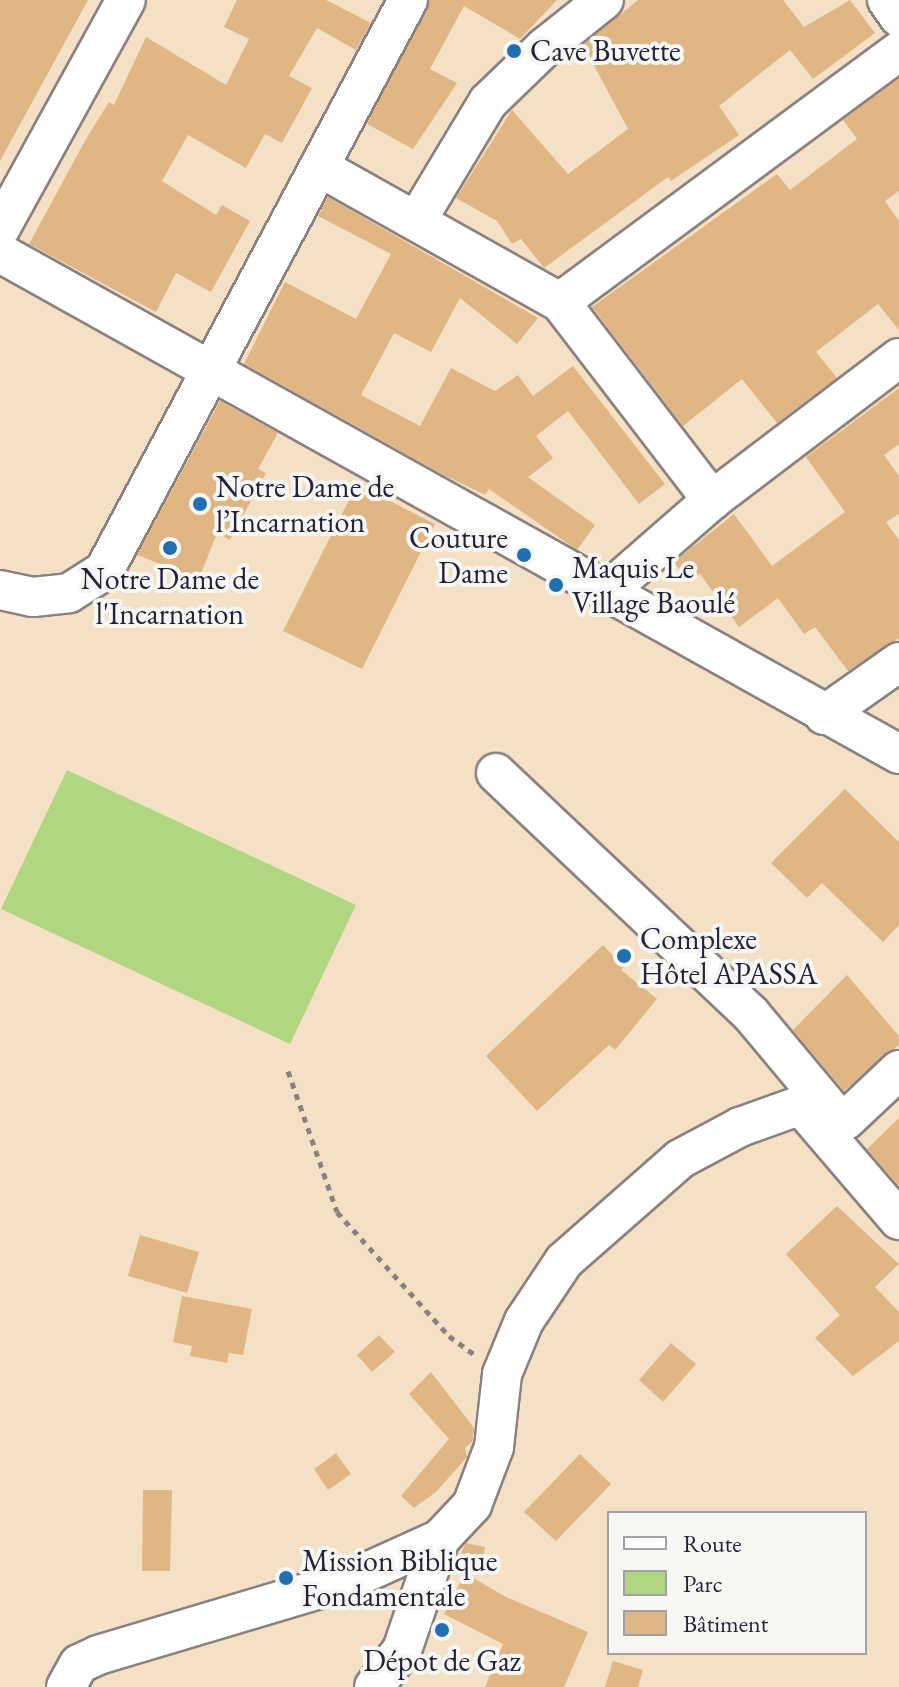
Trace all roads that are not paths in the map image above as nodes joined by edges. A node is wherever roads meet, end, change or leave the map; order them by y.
1 (126, 0) edge
2 (408, 0) edge
3 (604, 0) edge
4 (887, 0) edge
5 (899, 16) edge
6 (899, 51) edge
7 (319, 167) junction
8 (417, 220) junction
9 (0, 229) edge
10 (0, 253) edge
11 (560, 302) junction
12 (899, 358) edge
13 (214, 368) junction
14 (712, 500) junction
15 (0, 590) edge
16 (609, 590) junction
17 (899, 662) edge
18 (824, 715) junction
19 (899, 754) edge
20 (496, 773) dead end
21 (899, 1070) edge
22 (810, 1103) junction
23 (899, 1220) edge
24 (440, 1539) junction
25 (66, 1687) edge
26 (374, 1687) edge

1 - 9 street
2 - 7 street
3 - 8 street
4 - 5 street
6 - 11 street
7 - 8 street
7 - 13 street
8 - 11 street
10 - 13 street
11 - 14 street
12 - 14 street
13 - 15 street
13 - 16 street
14 - 16 street
16 - 18 street
17 - 18 street
18 - 19 street
20 - 22 street
21 - 22 street
22 - 23 street
22 - 24 street
24 - 25 street
24 - 26 street

